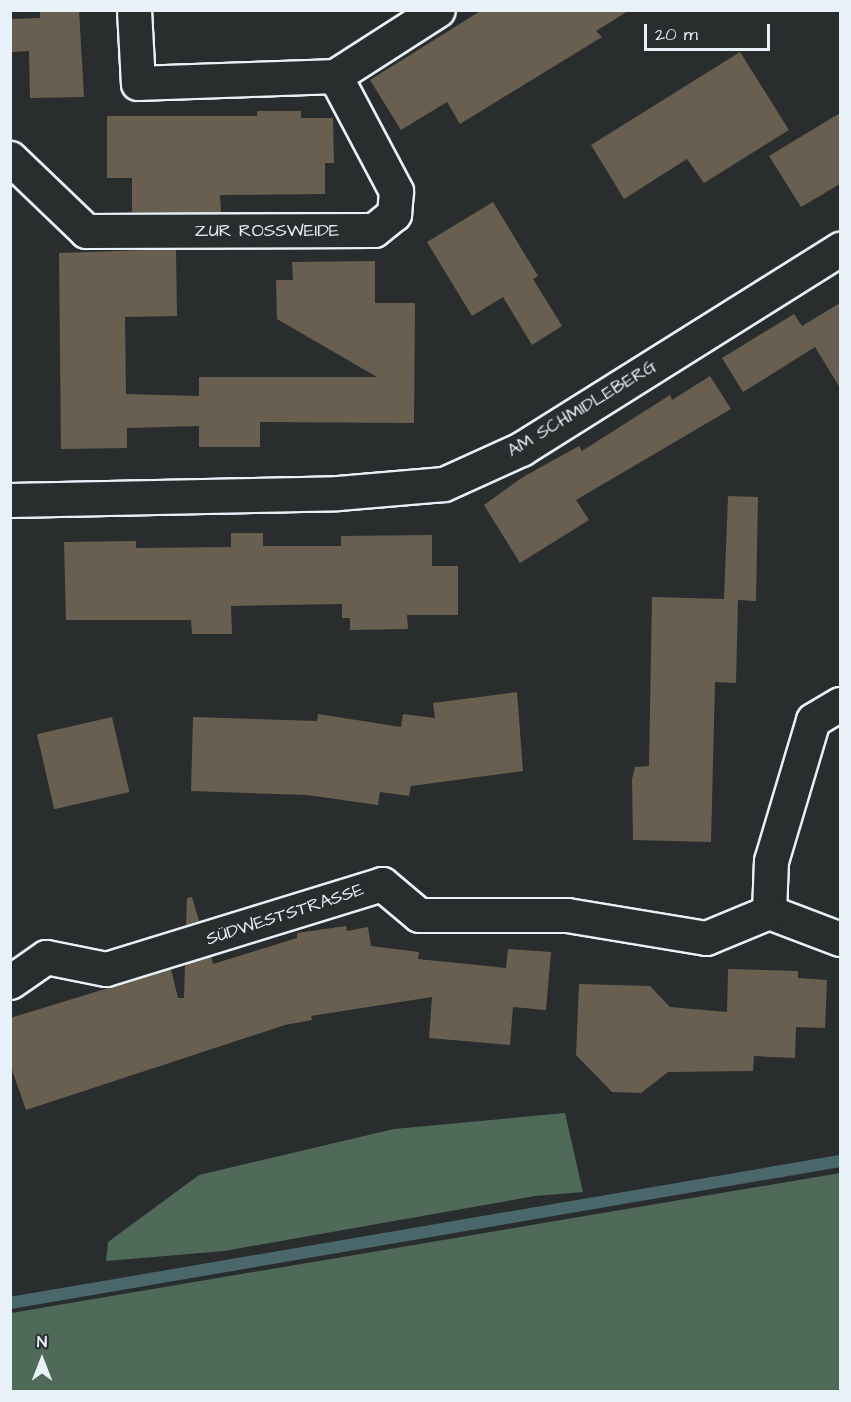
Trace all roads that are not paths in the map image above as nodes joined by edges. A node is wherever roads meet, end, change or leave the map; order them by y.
1 (135, 10) edge
2 (438, 10) edge
3 (335, 76) junction
4 (10, 158) edge
5 (840, 249) edge
6 (10, 500) edge
7 (840, 704) edge
8 (769, 912) junction
9 (840, 939) edge
10 (10, 982) edge

1 - 3 street
2 - 3 street
3 - 4 street, ZUR ROSSWEIDE
5 - 6 street, AM SCHMIDLEBERG
7 - 8 street
8 - 9 street
8 - 10 street, SÜDWESTSTRASSE

